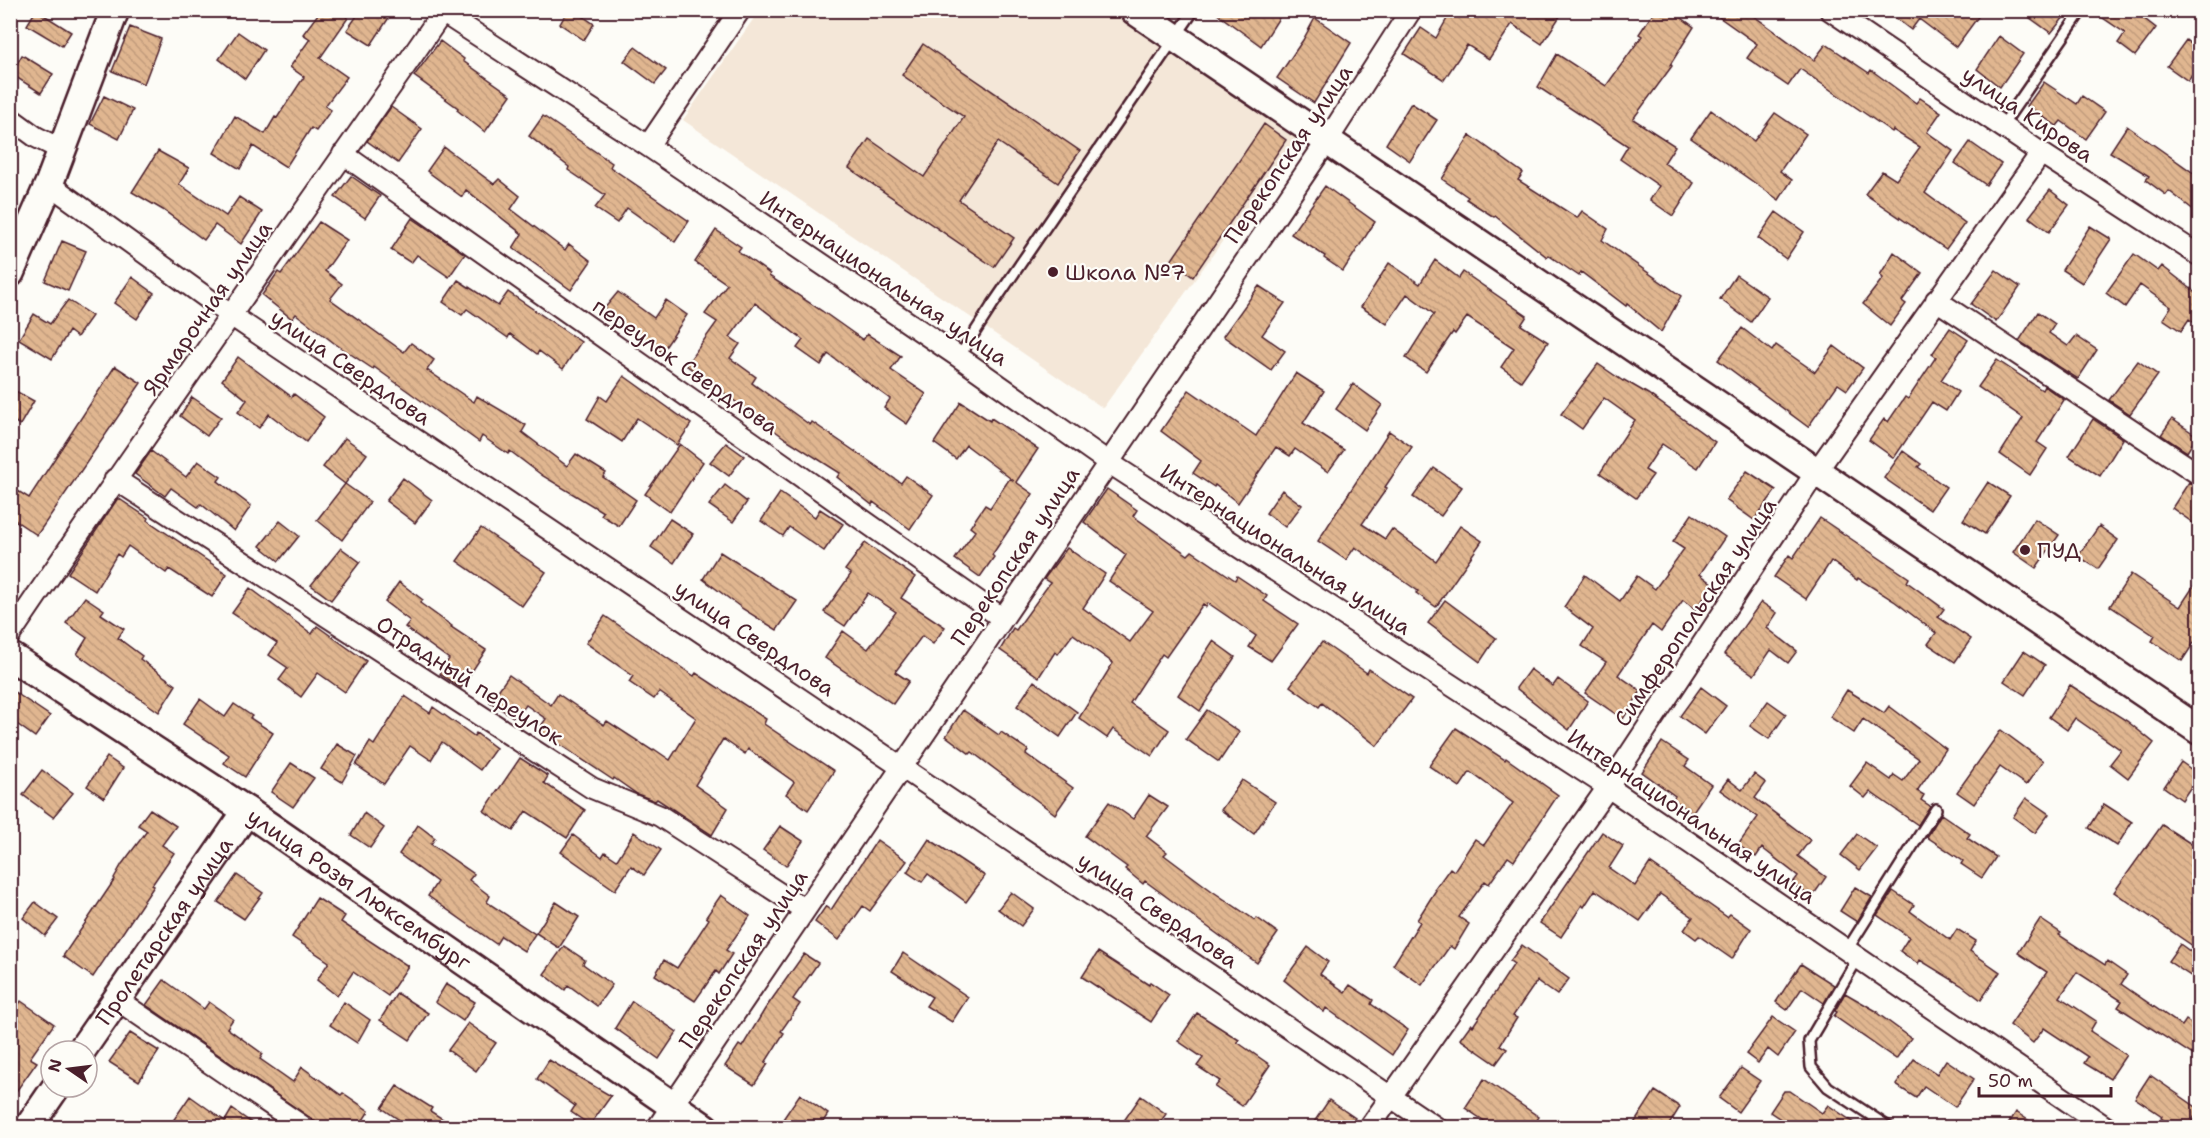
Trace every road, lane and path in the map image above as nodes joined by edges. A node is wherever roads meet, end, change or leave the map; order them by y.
1 (115, 10) edge
2 (740, 10) edge
3 (1134, 10) edge
4 (1194, 10) edge
5 (1411, 10) edge
6 (1830, 10) edge
7 (2082, 10) edge
8 (442, 11) edge
9 (1176, 39) junction
10 (10, 118) edge
11 (2002, 126) junction
12 (1327, 141) junction
13 (648, 146) junction
14 (62, 150) junction
15 (2041, 153) junction
16 (343, 154) junction
17 (49, 184) junction
18 (2199, 256) edge
19 (10, 273) edge
20 (1936, 300) junction
21 (232, 316) junction
22 (959, 357) junction
23 (1108, 462) junction
24 (1816, 472) junction
25 (2199, 475) edge
26 (115, 479) junction
27 (1002, 618) junction
28 (10, 635) edge
29 (10, 656) edge
30 (2199, 731) edge
31 (901, 765) junction
32 (1608, 787) junction
33 (1936, 809) dead end
34 (247, 811) junction
35 (805, 909) junction
36 (1852, 954) junction
37 (116, 999) junction
38 (89, 1039) edge
39 (1390, 1096) junction
40 (48, 1099) edge
41 (673, 1106) junction
42 (28, 1128) edge
43 (305, 1128) edge
44 (657, 1128) edge
45 (705, 1128) edge
46 (1370, 1128) edge
47 (1437, 1128) edge
48 (1890, 1128) edge
49 (2107, 1128) edge

1 - 14 main road
2 - 13 street
3 - 9 main road
4 - 9 lane
5 - 12 street, Перекопская улица
6 - 11 street, улица Кирова
7 - 11 lane
8 - 13 street, Интернациональная улица
8 - 16 street, Ярмарочная улица
9 - 12 main road
9 - 22 lane
10 - 14 street
11 - 15 street, улица Кирова
12 - 23 street, Перекопская улица
12 - 24 main road
13 - 22 street, Интернациональная улица
14 - 17 main road
15 - 18 street, улица Кирова
15 - 20 street, Симферопольская улица
16 - 21 street, Ярмарочная улица
16 - 27 street, переулок Свердлова
17 - 19 main road
17 - 21 street, улица Свердлова
20 - 24 street, Симферопольская улица
20 - 25 street
21 - 26 street, Ярмарочная улица
21 - 31 street, улица Свердлова
22 - 23 street, Интернациональная улица
23 - 27 street, Перекопская улица
23 - 32 street, Интернациональная улица
24 - 30 main road
24 - 32 street, Симферопольская улица
26 - 28 street, Ярмарочная улица
26 - 35 street, Отрадный переулок
27 - 31 street, Перекопская улица
29 - 34 main road, улица Розы Люксембург
31 - 35 street, Перекопская улица
31 - 39 street, улица Свердлова
32 - 36 street, Интернациональная улица
32 - 39 street, Симферопольская улица
33 - 36 lane
34 - 37 main road, Пролетарская улица
34 - 41 main road, улица Розы Люксембург
35 - 41 street, Перекопская улица
36 - 48 lane
36 - 49 street, Интернациональная улица
37 - 38 main road, Пролетарская улица
37 - 43 street
39 - 46 street, Симферопольская улица
39 - 47 street, улица Свердлова
40 - 42 main road
41 - 44 street, Перекопская улица
41 - 45 main road, улица Розы Люксембург

